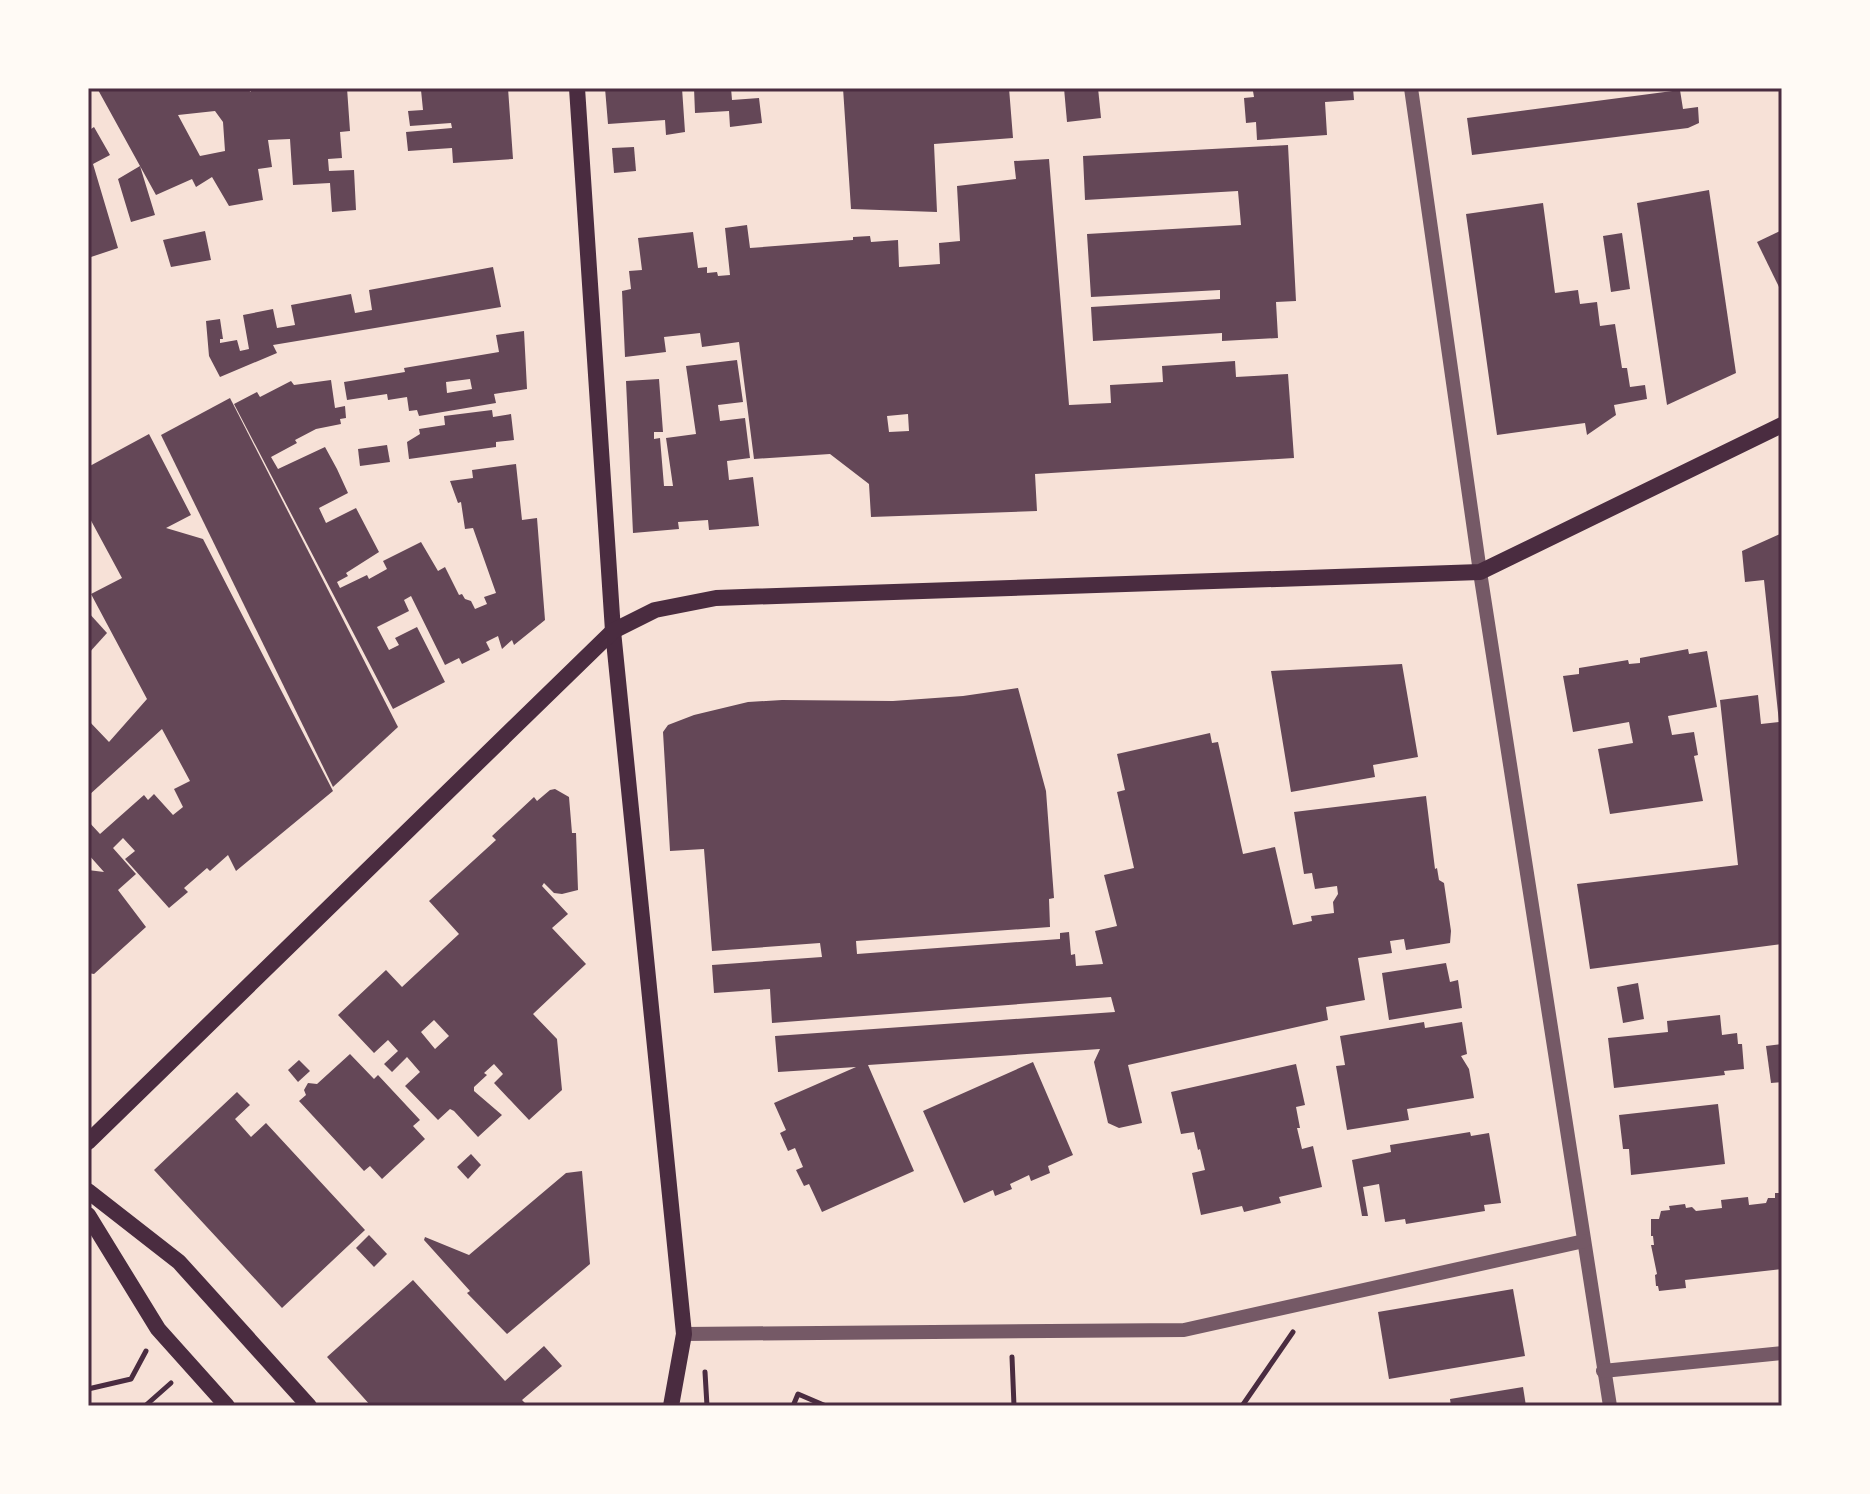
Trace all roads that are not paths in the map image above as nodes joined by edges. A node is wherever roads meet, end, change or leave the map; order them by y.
1 (577, 88) edge
2 (1411, 88) edge
3 (1782, 425) edge
4 (1480, 572) junction
5 (613, 631) junction
6 (88, 1142) edge
7 (88, 1191) edge
8 (88, 1215) edge
9 (1584, 1241) junction
10 (684, 1334) junction
11 (1782, 1353) edge
12 (1603, 1371) junction
13 (227, 1406) edge
14 (309, 1406) edge
15 (671, 1406) edge
16 (1610, 1406) edge

1 - 5 main road
2 - 4 street
3 - 4 main road
4 - 5 main road
4 - 9 street
5 - 6 main road
5 - 10 main road
7 - 14 main road
8 - 13 main road
9 - 10 street
9 - 12 street
10 - 15 main road
11 - 12 street
12 - 16 street

